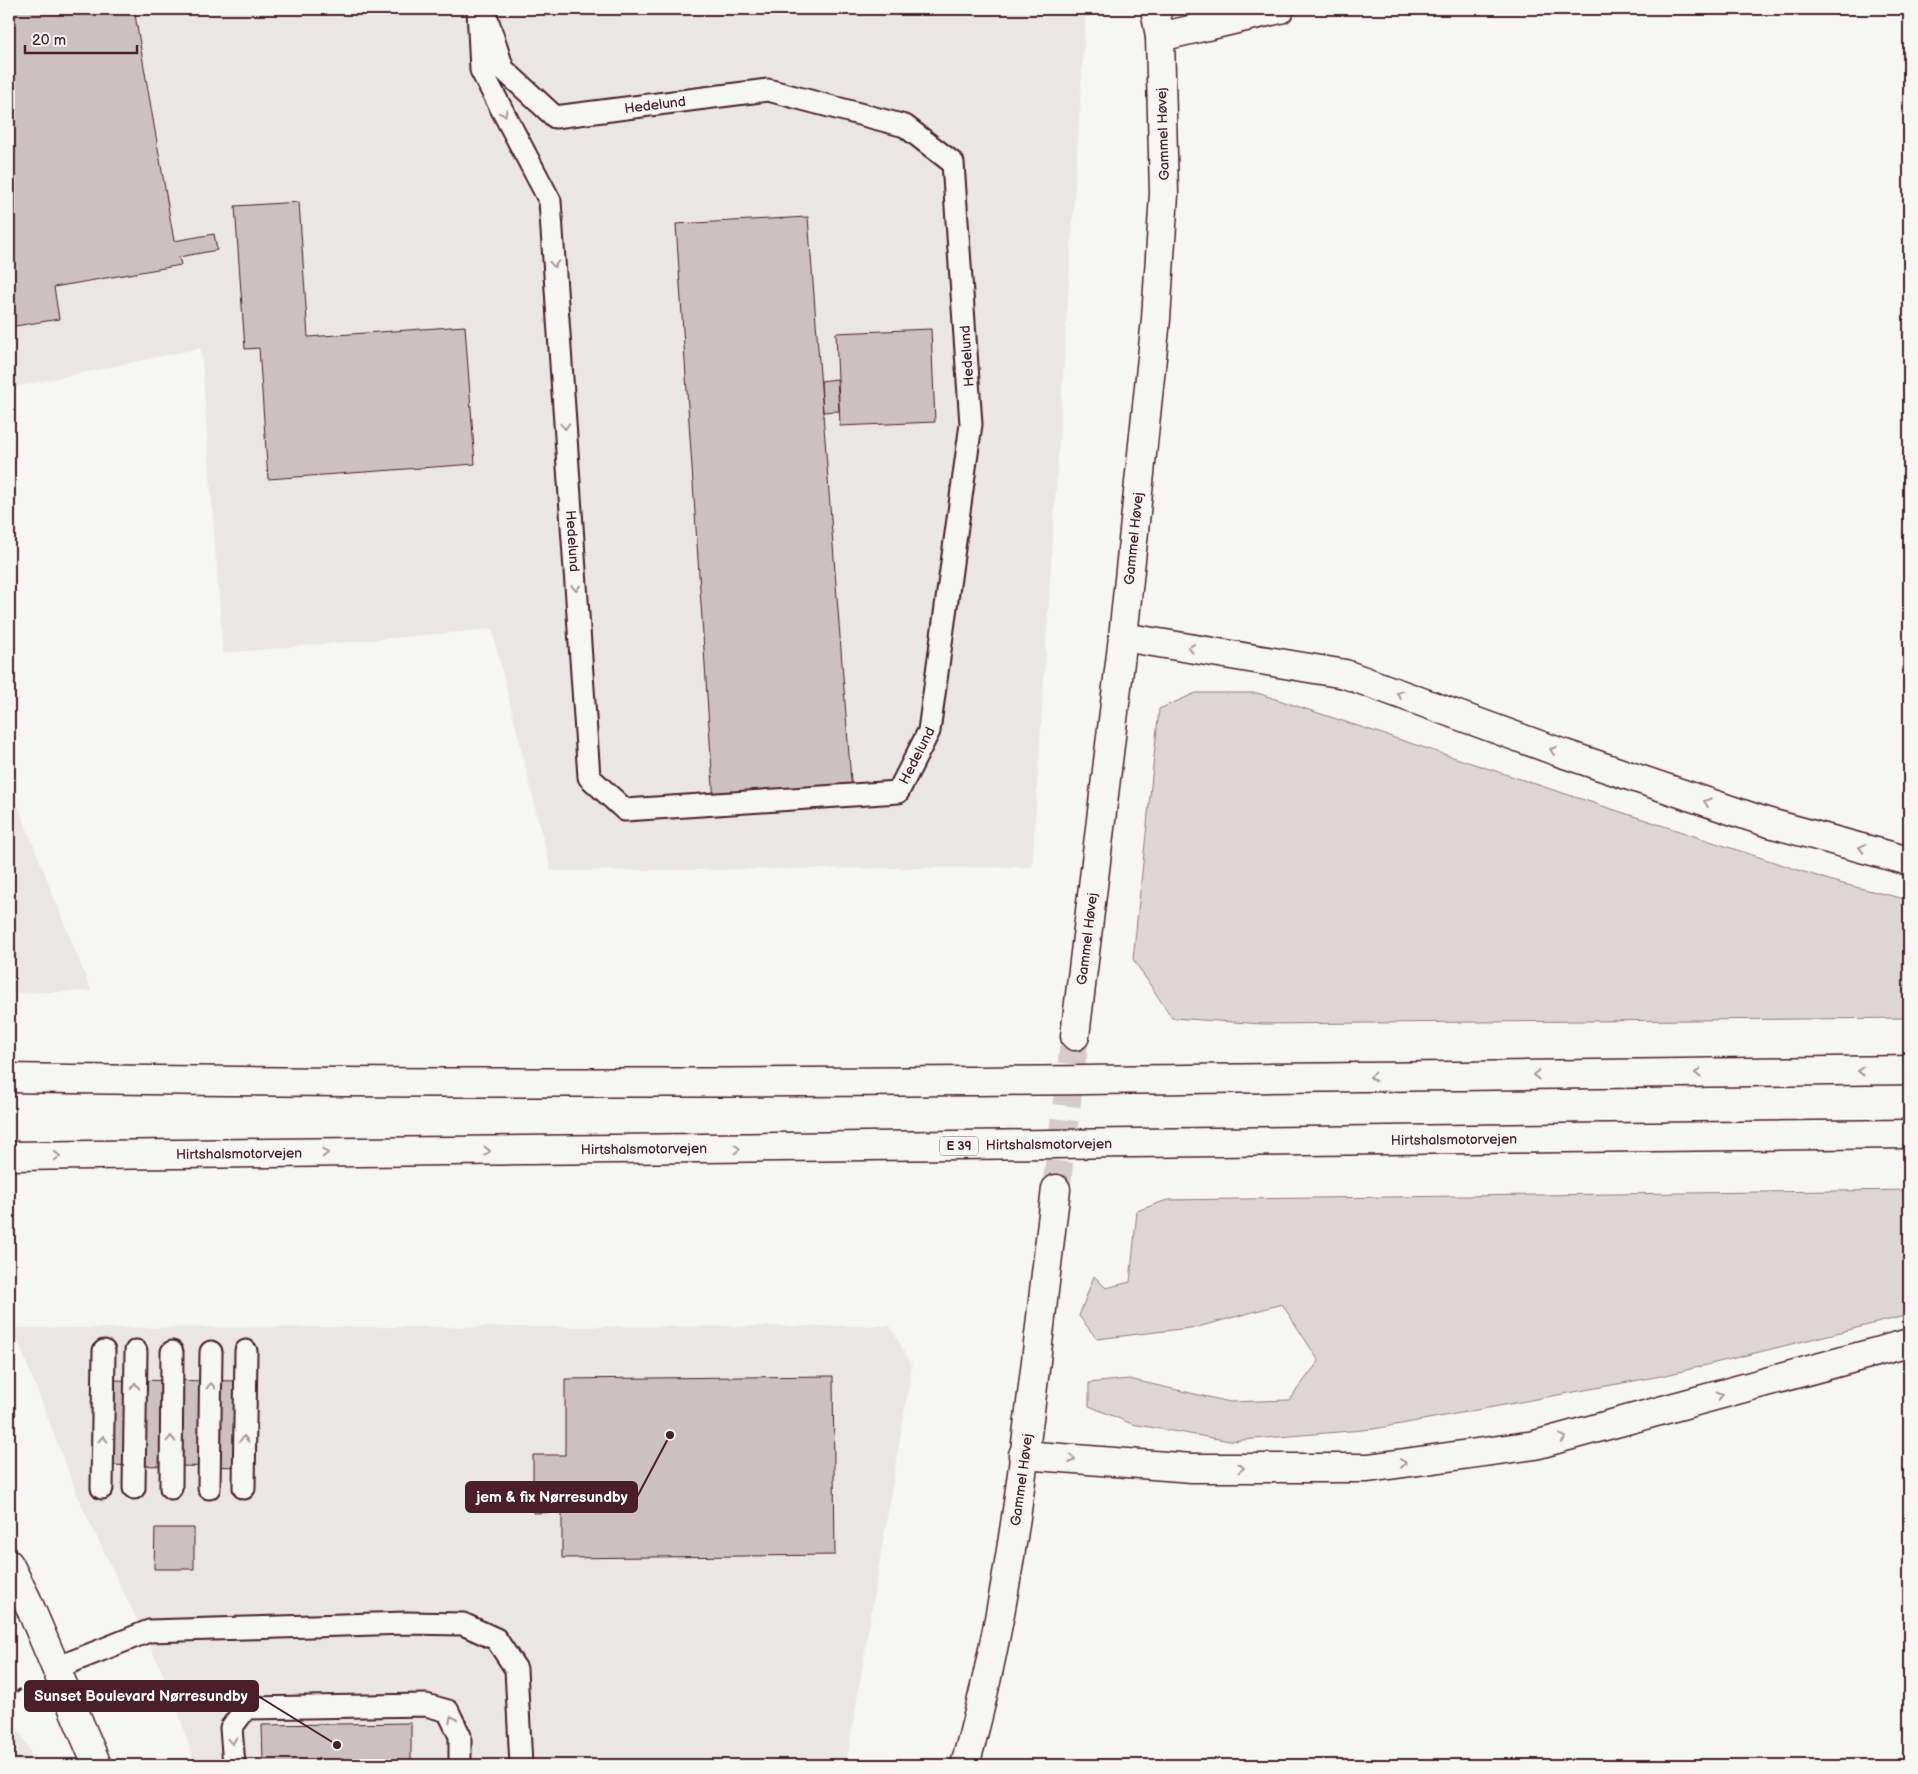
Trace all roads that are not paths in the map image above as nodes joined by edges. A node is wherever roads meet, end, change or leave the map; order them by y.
1 (478, 9) edge
2 (484, 9) edge
3 (1155, 9) edge
4 (1280, 9) edge
5 (1160, 37) junction
6 (1123, 637) junction
7 (1909, 861) edge
8 (1075, 1036) tunnel mouth
9 (1909, 1070) edge
10 (9, 1078) edge
11 (1909, 1134) edge
12 (9, 1156) edge
13 (1056, 1189) tunnel mouth
14 (1909, 1343) edge
15 (104, 1350) dead end
16 (136, 1351) dead end
17 (246, 1351) dead end
18 (172, 1352) dead end
19 (212, 1352) dead end
20 (1023, 1455) junction
21 (102, 1488) dead end
22 (134, 1488) dead end
23 (171, 1488) dead end
24 (209, 1488) dead end
25 (244, 1488) dead end
26 (9, 1564) edge
27 (56, 1668) junction
28 (97, 1765) edge
29 (234, 1765) edge
30 (460, 1765) edge
31 (521, 1765) edge
32 (965, 1765) edge

1 -> 2 lane, Hedelund
3 - 5 main road, Gammel Høvej
4 - 5 main road
5 - 6 main road, Gammel Høvej
7 -> 6 main road
6 - 8 main road, Gammel Høvej
9 -> 10 main road
12 -> 11 main road, Hirtshalsmotorvejen / E 39
13 - 20 main road, Gammel Høvej
20 -> 14 main road
21 -> 15 lane
22 -> 16 lane
25 -> 17 lane
23 -> 18 lane
24 -> 19 lane
20 - 32 main road, Gammel Høvej
26 - 27 main road
27 - 28 main road
27 - 31 lane
30 -> 29 lane

